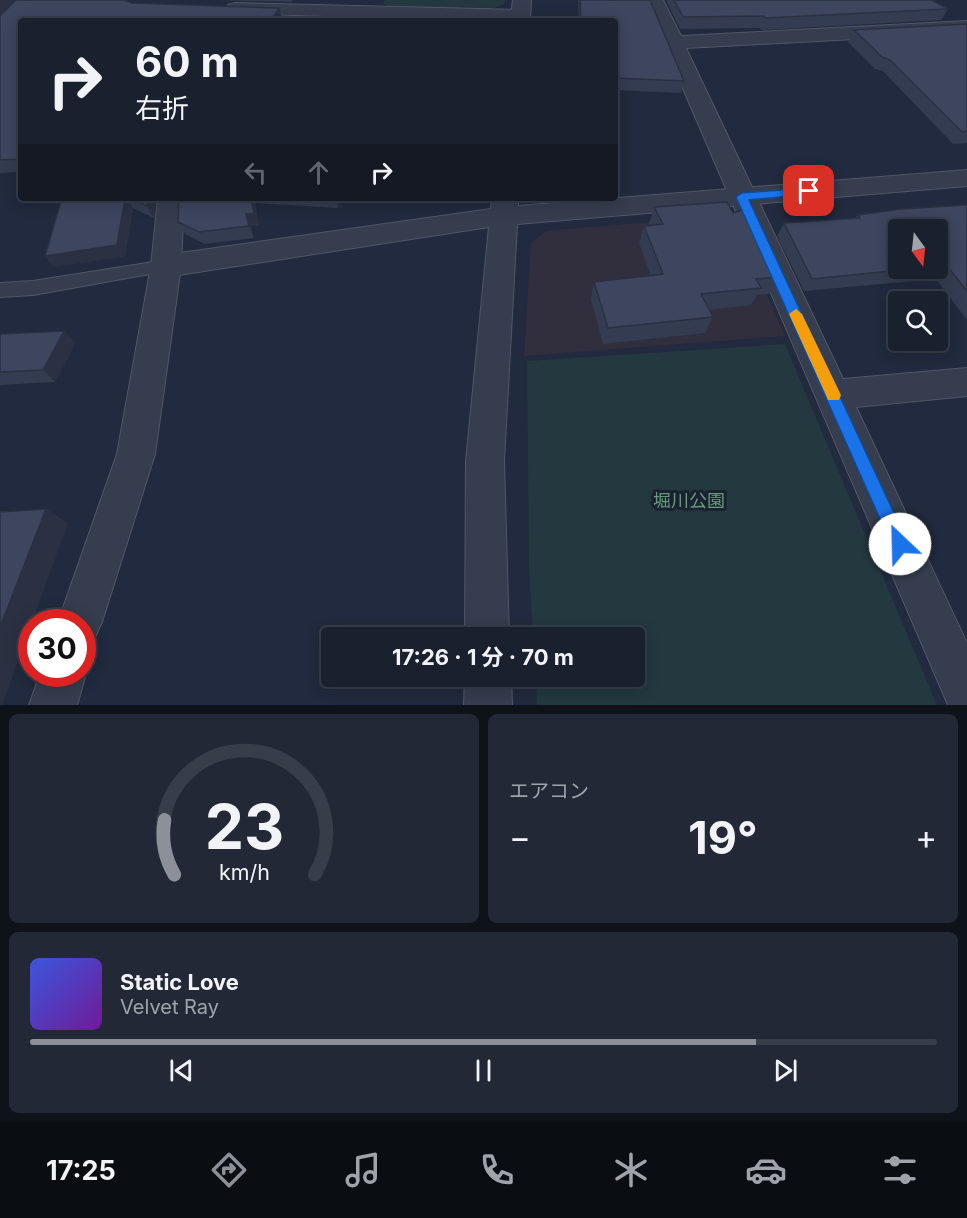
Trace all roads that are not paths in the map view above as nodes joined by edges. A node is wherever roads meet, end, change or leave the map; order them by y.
1 (654, 0) edge
2 (370, 7) edge
3 (219, 9) edge
4 (941, 9) edge
5 (521, 12) edge
6 (262, 16) edge
7 (967, 25) edge
8 (672, 43) junction
9 (967, 178) edge
10 (742, 197) junction
11 (171, 201) edge
12 (504, 207) edge
13 (166, 266) junction
14 (0, 290) edge
15 (967, 382) edge
16 (833, 395) junction
17 (84, 609) edge
18 (487, 627) edge
19 (59, 687) edge
20 (488, 687) edge
21 (967, 694) edge
22 (53, 705) edge
23 (488, 705) edge

1 - 8 street
2 - 5 street
2 - 6 street
3 - 6 street
4 - 7 street
7 - 8 street
8 - 10 street
9 - 10 street
10 - 12 street
10 - 16 street
11 - 13 street
12 - 13 street
12 - 18 street
13 - 14 lane
13 - 17 street
15 - 16 street
16 - 21 street
19 - 22 street
20 - 23 street

